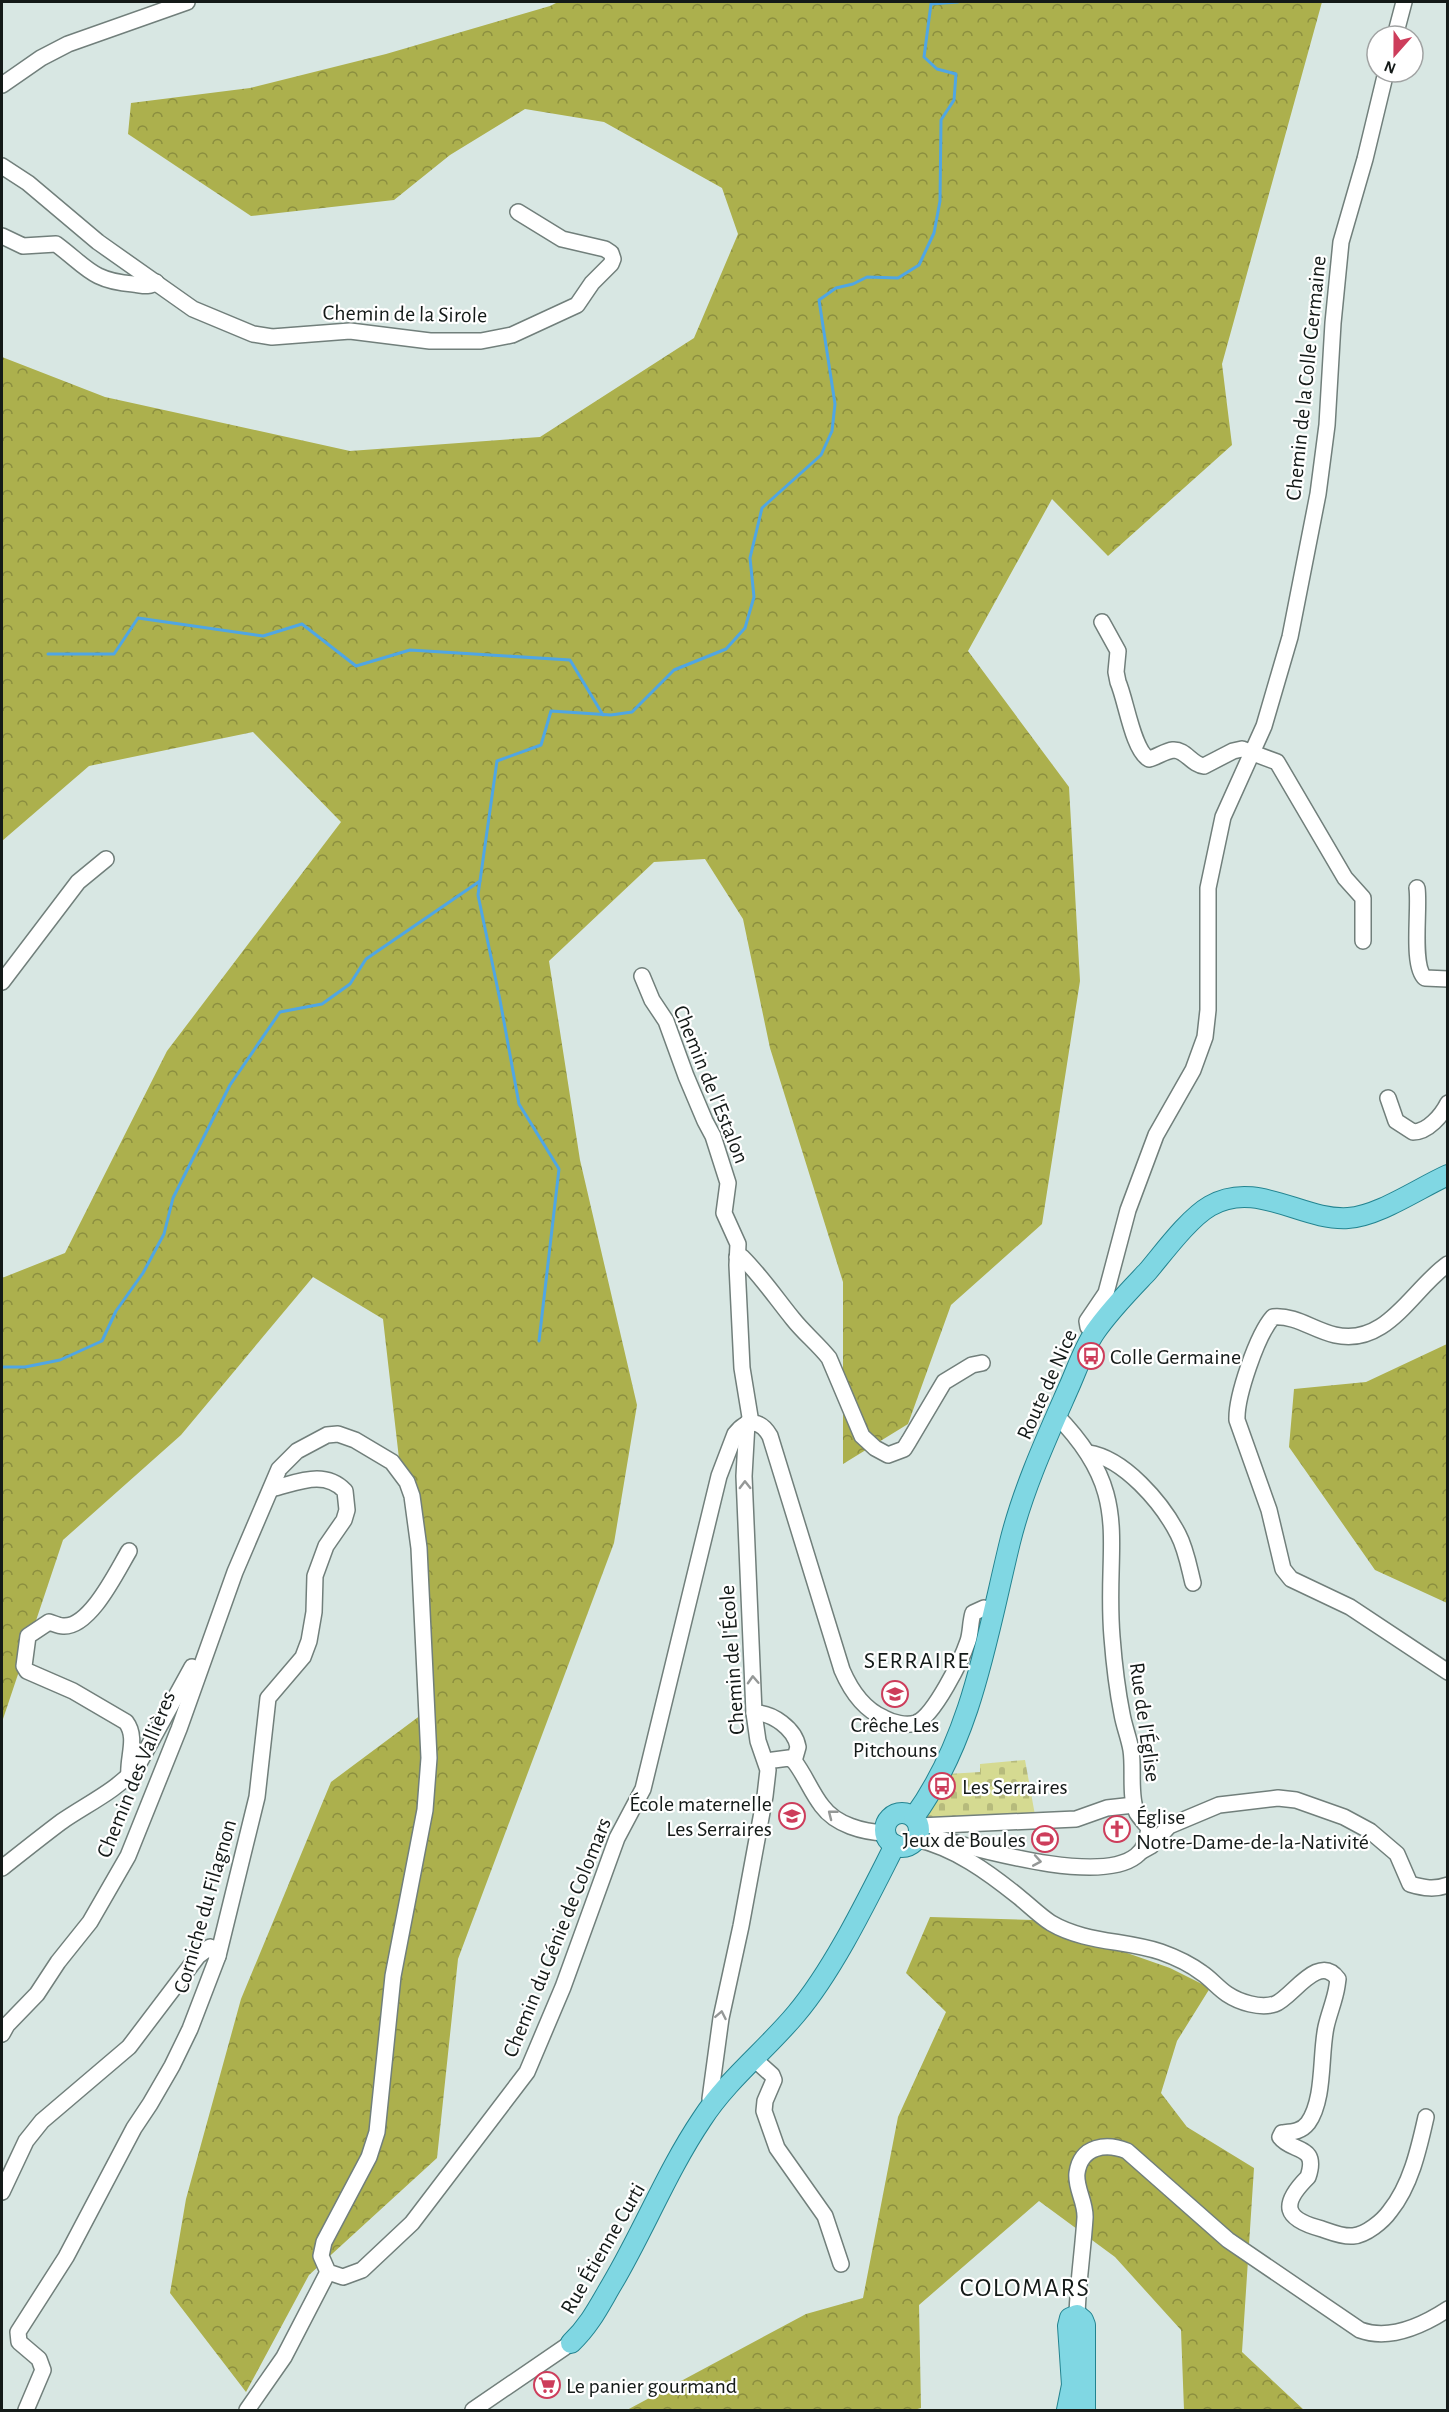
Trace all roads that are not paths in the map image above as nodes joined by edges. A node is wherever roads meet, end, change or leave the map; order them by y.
1 (187, 2) edge
2 (1404, 2) edge
3 (1398, 24) edge
4 (1383, 84) edge
5 (2, 85) edge
6 (2, 166) edge
7 (518, 212) dead end
8 (2, 236) edge
9 (156, 282) junction
10 (1102, 622) dead end
11 (1252, 754) junction
12 (106, 859) dead end
13 (1417, 888) dead end
14 (1363, 942) dead end
15 (642, 976) dead end
16 (1448, 979) edge
17 (2, 982) edge
18 (1388, 1098) dead end
19 (1448, 1102) edge
20 (1448, 1175) edge
21 (736, 1257) junction
22 (1448, 1264) edge
23 (1094, 1333) junction
24 (982, 1363) dead end
25 (1056, 1415) junction
26 (749, 1423) junction
27 (1088, 1453) junction
28 (271, 1489) junction
29 (129, 1551) dead end
30 (1193, 1583) dead end
31 (994, 1610) junction
32 (212, 1639) junction
33 (1448, 1672) edge
34 (754, 1713) junction
35 (766, 1761) junction
36 (794, 1761) junction
37 (129, 1776) junction
38 (1134, 1805) junction
39 (917, 1829) junction
40 (890, 1839) junction
41 (1139, 1852) junction
42 (2, 1868) edge
43 (1448, 1885) edge
44 (218, 1956) junction
45 (2, 2034) edge
46 (753, 2058) junction
47 (713, 2104) junction
48 (1426, 2117) dead end
49 (2, 2192) edge
50 (841, 2264) dead end
51 (328, 2272) junction
52 (1448, 2309) edge
53 (1077, 2314) junction
54 (571, 2343) joint
55 (26, 2410) edge
56 (247, 2410) edge
57 (473, 2410) edge
58 (1067, 2410) edge
59 (1084, 2410) edge

1 - 5 street
2 - 3 street
4 - 11 street, Chemin de la Colle Germaine
6 - 9 street, Chemin de la Sirole
7 - 9 street, Chemin de la Sirole
8 - 9 street
10 - 11 street
11 - 14 street
11 - 23 street, Chemin de la Colle Germaine
12 - 17 street
13 - 16 street
15 - 21 street, Chemin de l'Estalon
18 - 19 street
20 - 23 main road, Route de Nice
21 - 24 street
21 - 26 street, Chemin de l'Estalon
22 - 33 street
23 - 25 main road, Route de Nice
25 - 27 street, Rue de l'Église
25 - 31 main road, Route de Nice
26 - 31 street
34 -> 26 street, Chemin de l'École
26 - 51 street, Chemin du Génie de Colomars
27 - 30 street
27 - 38 street, Rue de l'Église
28 - 32 street
28 - 44 street, Corniche du Filagnon
28 - 51 street
29 - 37 street
31 - 39 main road, Route de Nice
32 - 37 street
32 - 45 street, Chemin des Vallières
34 - 35 street, Chemin de l'École
34 - 36 street
35 - 36 street
47 -> 35 street, Chemin de l'École
40 -> 36 street
37 - 42 street
38 - 39 street
38 - 41 street, Rue de l'Église
39 - 40 main road
39 - 40 main road
39 -> 41 street
39 - 48 street
40 - 46 main road, Rue Étienne Curti
41 - 43 street
44 - 49 street
44 - 55 street, Corniche du Filagnon
46 - 47 main road, Rue Étienne Curti
46 - 50 street
47 - 54 main road, Rue Étienne Curti
51 - 56 street
52 - 53 street
53 - 58 main road
53 - 59 main road
54 - 57 street, Rue Étienne Curti

